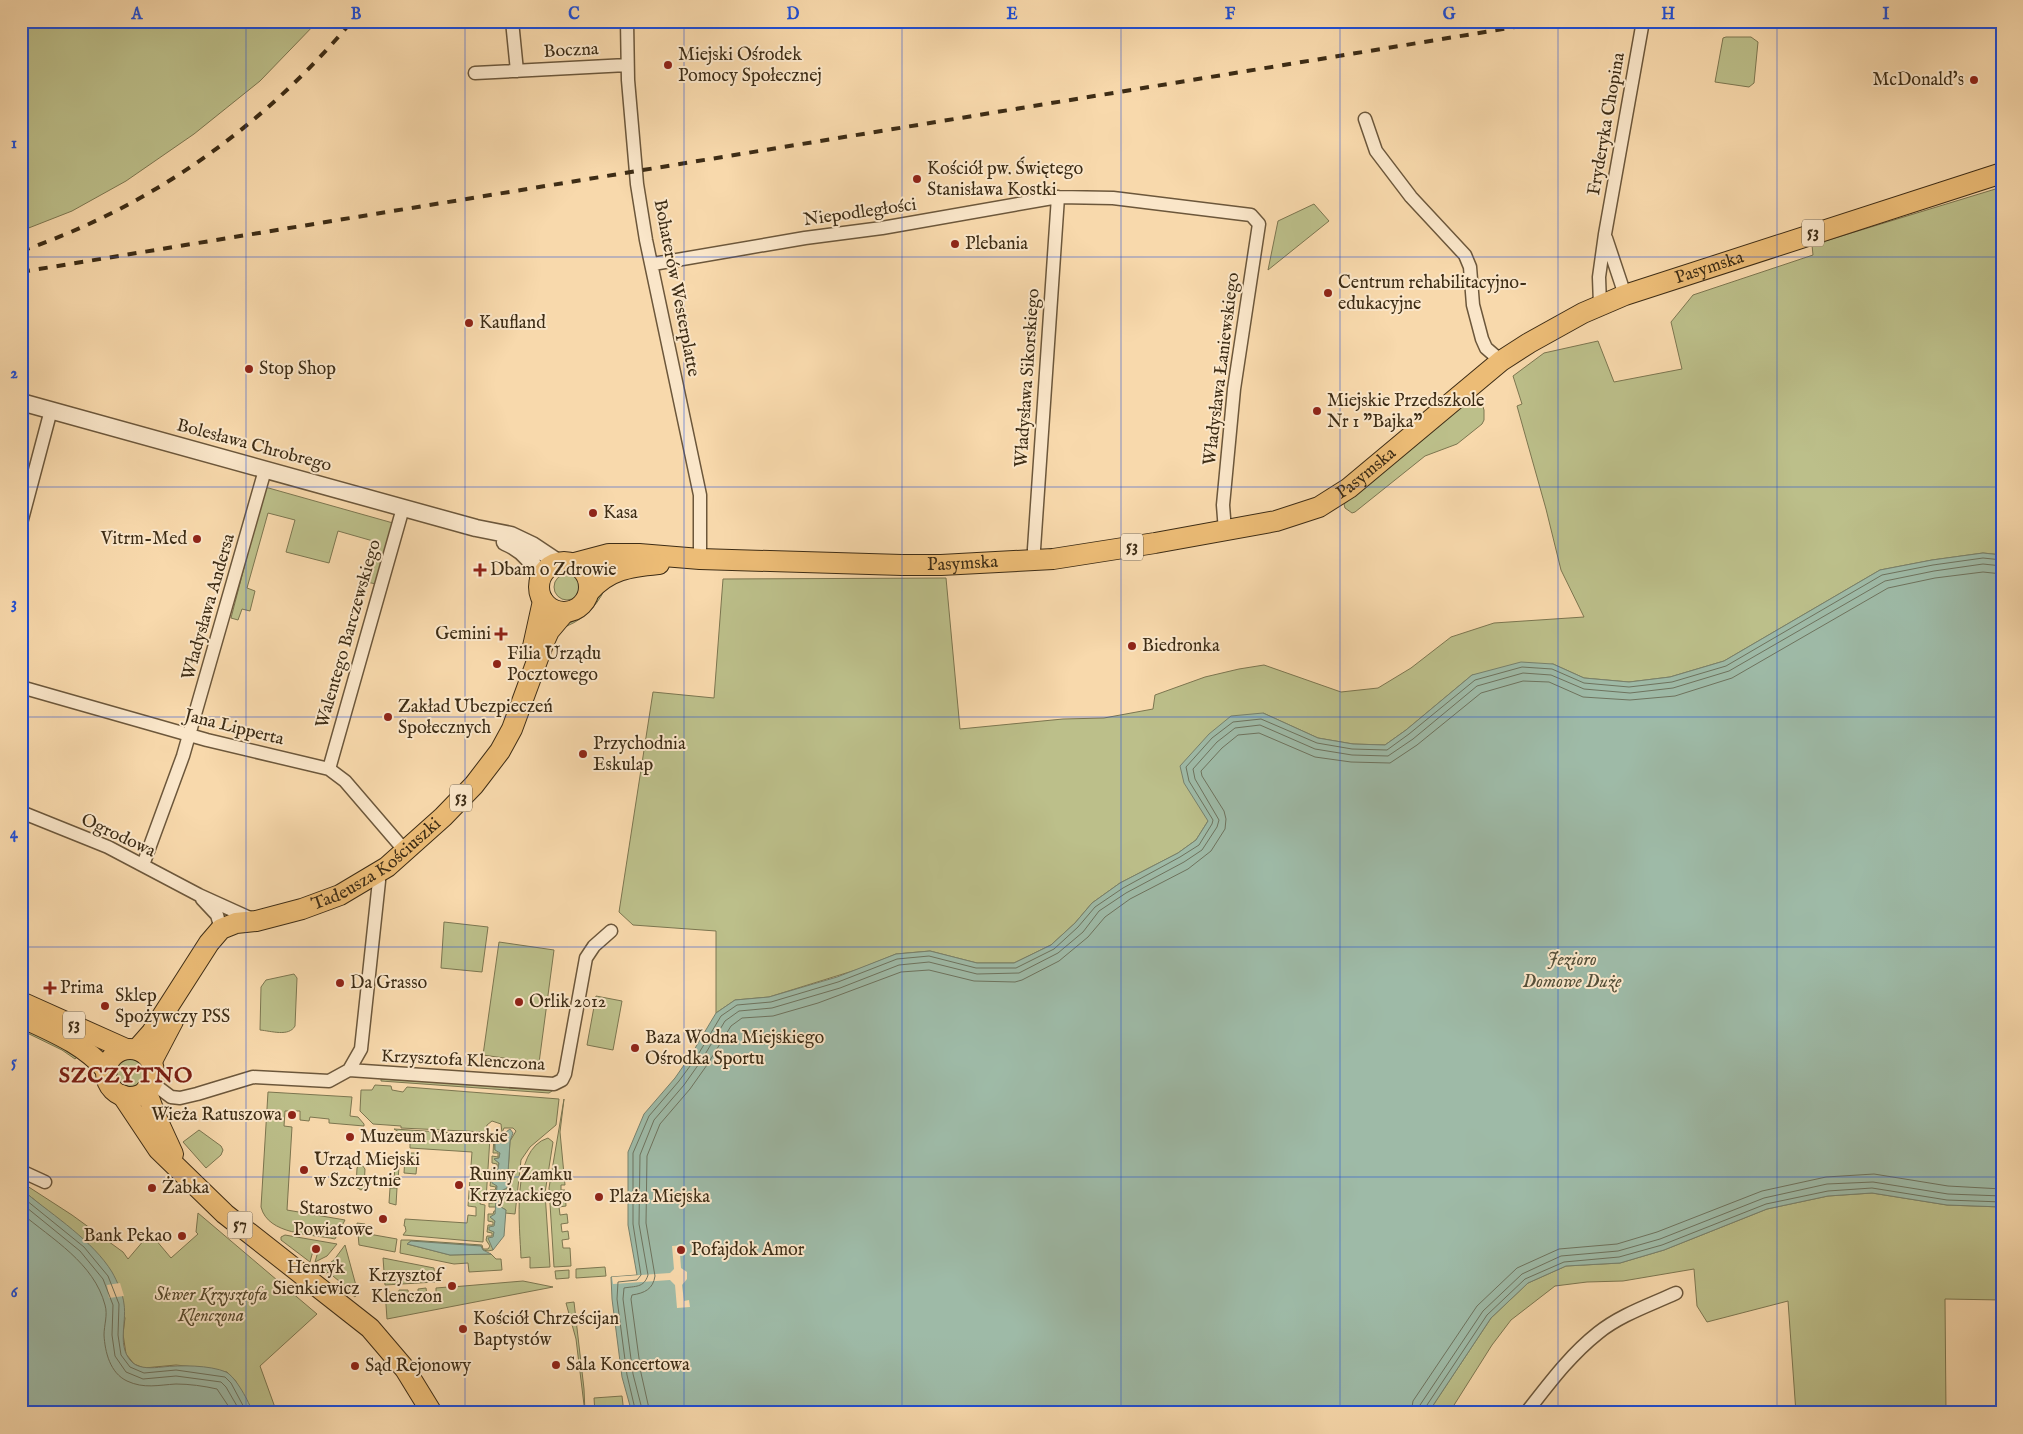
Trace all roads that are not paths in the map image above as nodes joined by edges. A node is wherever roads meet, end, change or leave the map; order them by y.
1 (512, 21) edge
2 (627, 21) edge
3 (1644, 21) edge
4 (627, 65) junction
5 (517, 71) junction
6 (474, 73) dead end
7 (1365, 119) dead end
8 (2002, 173) edge
9 (1058, 197) junction
10 (1250, 215) joint
11 (1605, 234) junction
12 (653, 264) junction
13 (1625, 295) junction
14 (1600, 305) junction
15 (1501, 361) junction
16 (21, 402) edge
17 (51, 410) junction
18 (265, 470) junction
19 (403, 508) junction
20 (21, 523) edge
21 (476, 528) junction
22 (1225, 531) junction
23 (700, 560) junction
24 (1035, 560) junction
25 (567, 563) junction
26 (540, 579) junction
27 (589, 592) junction
28 (543, 601) junction
29 (565, 612) junction
30 (21, 687) edge
31 (521, 702) junction
32 (189, 735) junction
33 (329, 769) junction
34 (21, 812) edge
35 (406, 852) junction
36 (143, 865) junction
37 (375, 874) junction
38 (199, 895) junction
39 (256, 921) junction
40 (222, 929) junction
41 (611, 931) dead end
42 (21, 1002) edge
43 (21, 1018) edge
44 (138, 1053) junction
45 (349, 1070) junction
46 (107, 1071) junction
47 (149, 1086) junction
48 (122, 1096) junction
49 (21, 1171) edge
50 (186, 1175) junction
51 (45, 1182) dead end
52 (1676, 1293) dead end
53 (432, 1413) edge
54 (1526, 1413) edge

1 - 5 street
2 - 4 street, Bohaterów Westerplatte
3 - 11 street, Fryderyka Chopina
4 - 5 street, Boczna
4 - 12 street, Bohaterów Westerplatte
5 - 6 street, Boczna
7 - 15 street
8 - 13 main road, Pasymska / 53
9 - 10 street, Niepodległości
9 - 12 street, Niepodległości
9 - 24 street, Władysława Sikorskiego
10 - 22 street, Władysława Łaniewskiego
11 - 13 street, Fryderyka Chopina
11 - 14 street, Fryderyka Chopina
12 - 23 street, Bohaterów Westerplatte
13 - 14 main road, Pasymska / 53
14 - 15 main road, Pasymska / 53
15 - 22 main road, Pasymska / 53
16 - 17 street, Bolesława Chrobrego
17 - 18 street, Bolesława Chrobrego
17 - 20 street
18 - 19 street, Bolesława Chrobrego
18 - 32 street, Władysława Andersa
19 - 21 street, Bolesława Chrobrego
19 - 33 street, Walentego Barczewskiego
21 - 25 street, Bolesława Chrobrego
21 - 26 street, Bolesława Chrobrego
22 - 24 main road, Pasymska / 53
23 - 24 main road, Pasymska / 53
23 - 25 main road, Pasymska / 53
23 - 27 main road, Pasymska / 53
25 - 26 main road, 53
25 - 27 main road
26 - 28 main road, 53
27 - 29 main road, 53
28 - 29 main road
28 - 31 main road, Tadeusza Kościuszki / 53
29 - 31 main road, Tadeusza Kościuszki / 53
30 - 32 street, Jana Lipperta
31 - 35 main road, Tadeusza Kościuszki / 53
32 - 33 street, Jana Lipperta
32 - 36 street, Władysława Andersa
33 - 35 street, Jana Lipperta
34 - 36 street, Ogrodowa
35 - 37 main road, Tadeusza Kościuszki / 53
36 - 38 street, Ogrodowa
37 - 39 main road, Tadeusza Kościuszki / 53
37 - 45 street
38 - 39 street, Ogrodowa
38 - 40 street, Ogrodowa
39 - 40 main road, Tadeusza Kościuszki / 53
39 - 44 main road, Tadeusza Kościuszki / 53
40 - 44 main road, 53
41 - 45 street, Krzysztofa Klenczona
42 - 44 main road, 53
43 - 46 main road, 53
44 - 46 main road, 53
44 - 47 main road, 53
45 - 47 street
46 - 48 main road, 53
47 - 48 main road
47 - 50 main road, 57
48 - 50 main road, 57
49 - 51 street
50 - 53 main road, 57
52 - 54 street

